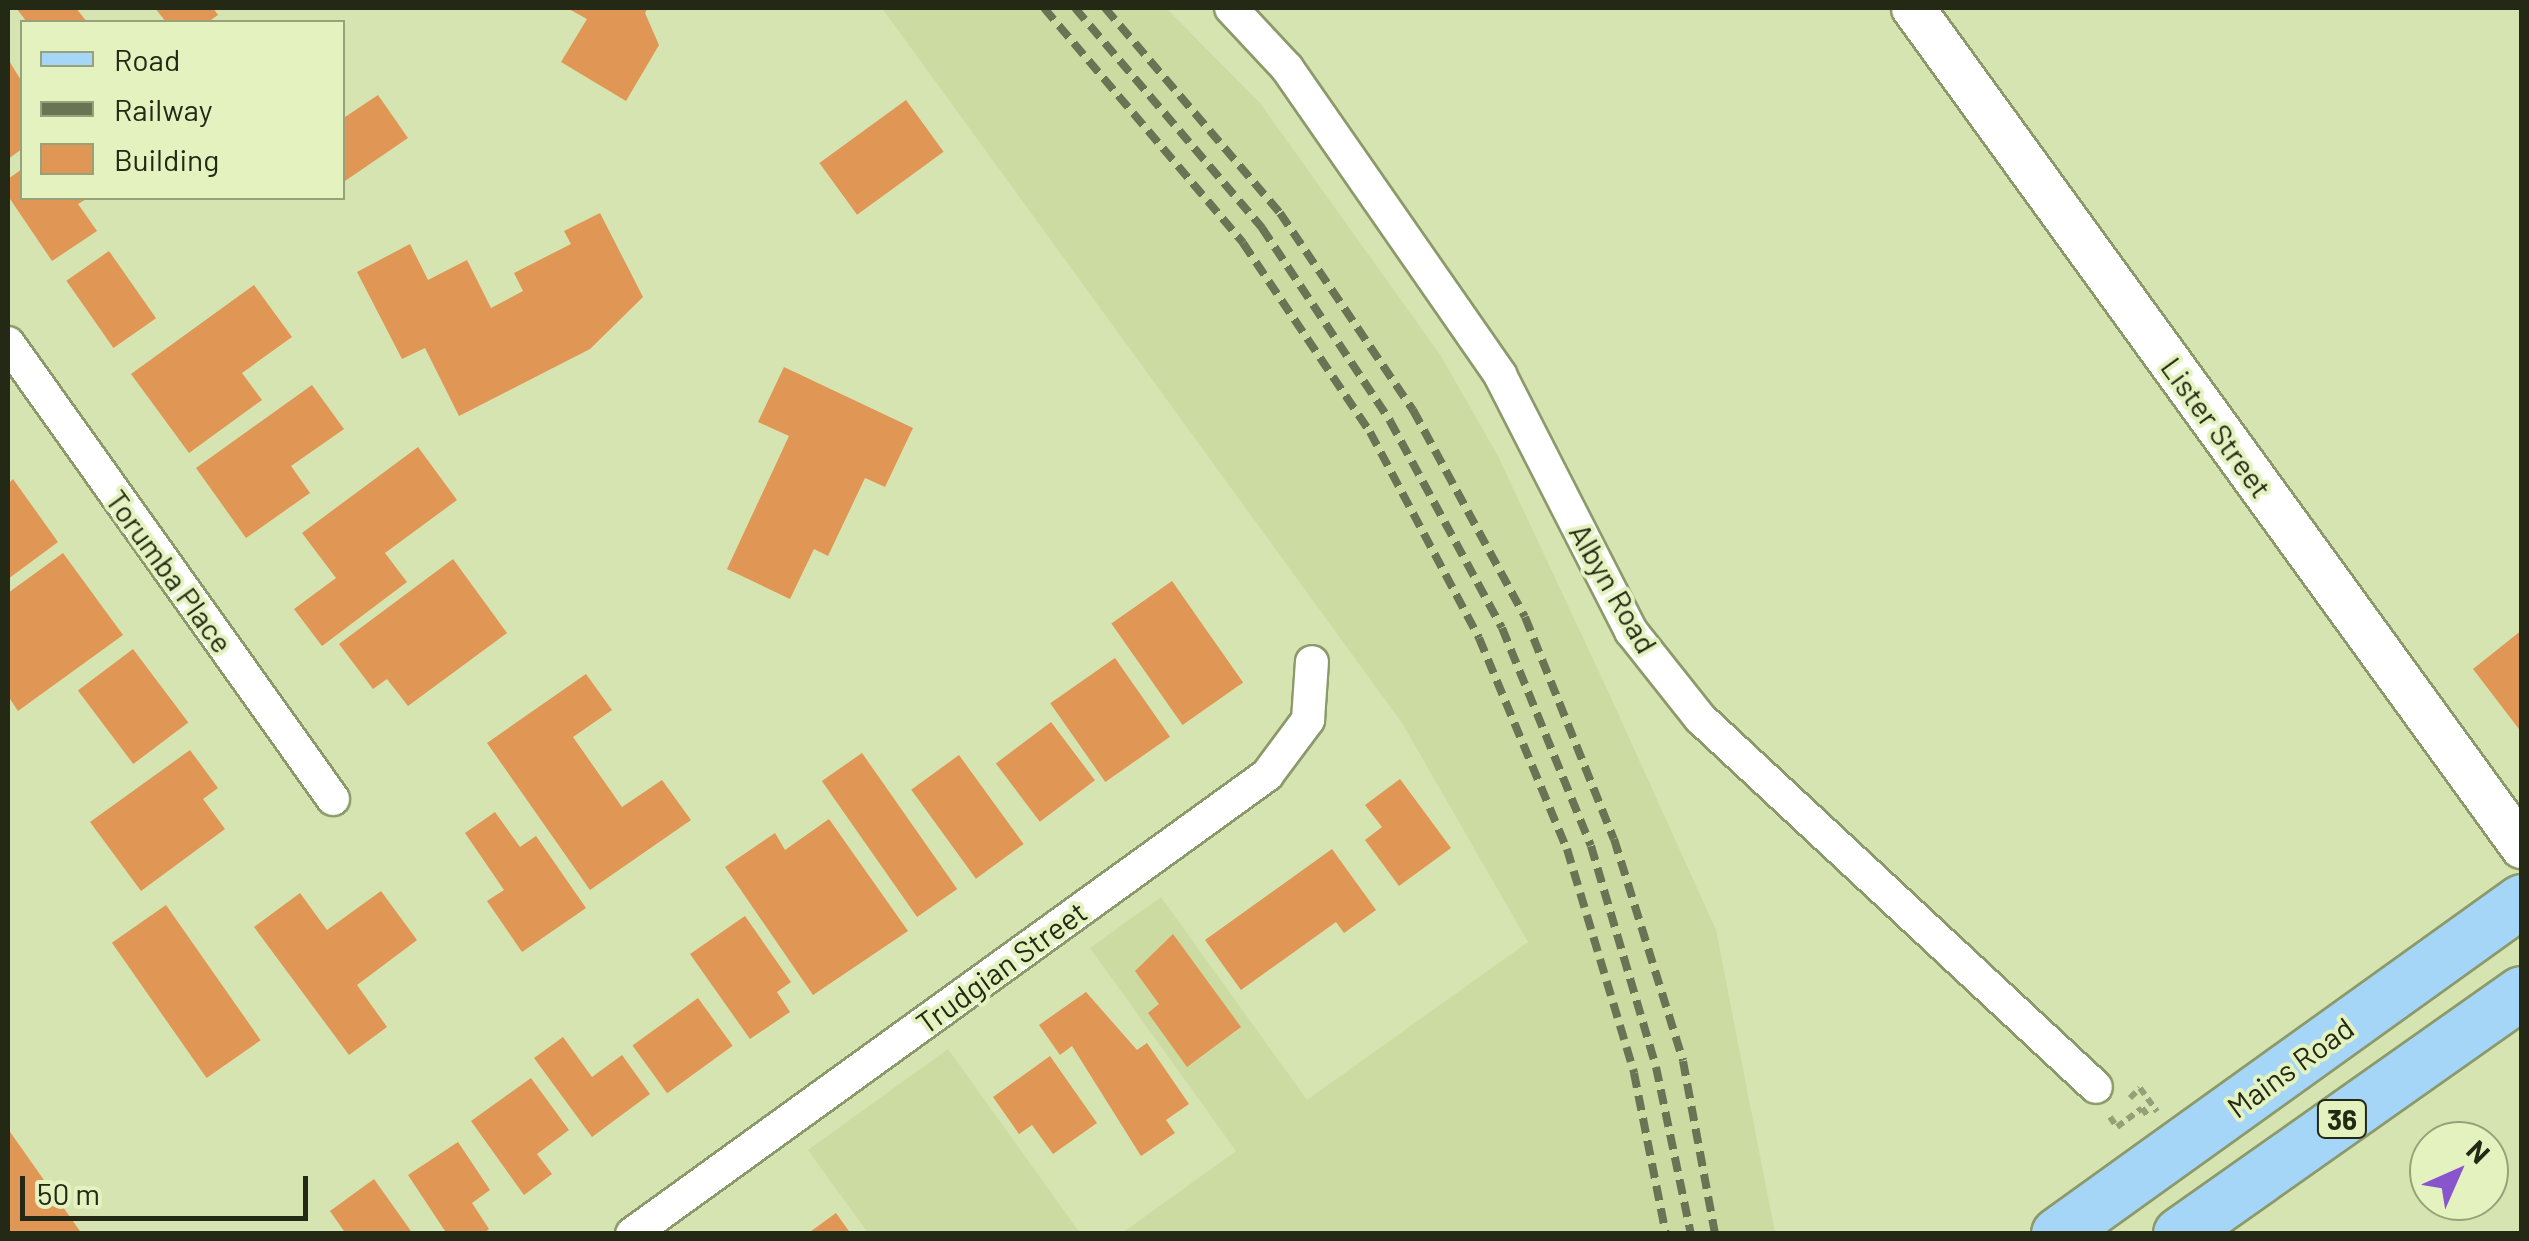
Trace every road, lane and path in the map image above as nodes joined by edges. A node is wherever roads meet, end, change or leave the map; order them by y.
1 (1232, 8) edge
2 (1913, 8) edge
3 (8, 344) edge
4 (1312, 662) dead end
5 (333, 798) dead end
6 (2522, 847) edge
7 (2522, 902) edge
8 (2516, 1004) edge
9 (2096, 1087) dead end
10 (2160, 1115) dead end
11 (2150, 1120) dead end
12 (632, 1234) edge
13 (2058, 1234) edge
14 (2180, 1234) edge

1 - 9 street, Albyn Road
2 - 6 street, Lister Street
3 - 5 street, Torumba Place
4 - 12 street, Trudgian Street
7 - 13 main road, Mains Road / 36
8 - 14 main road, 36
10 - 11 path

